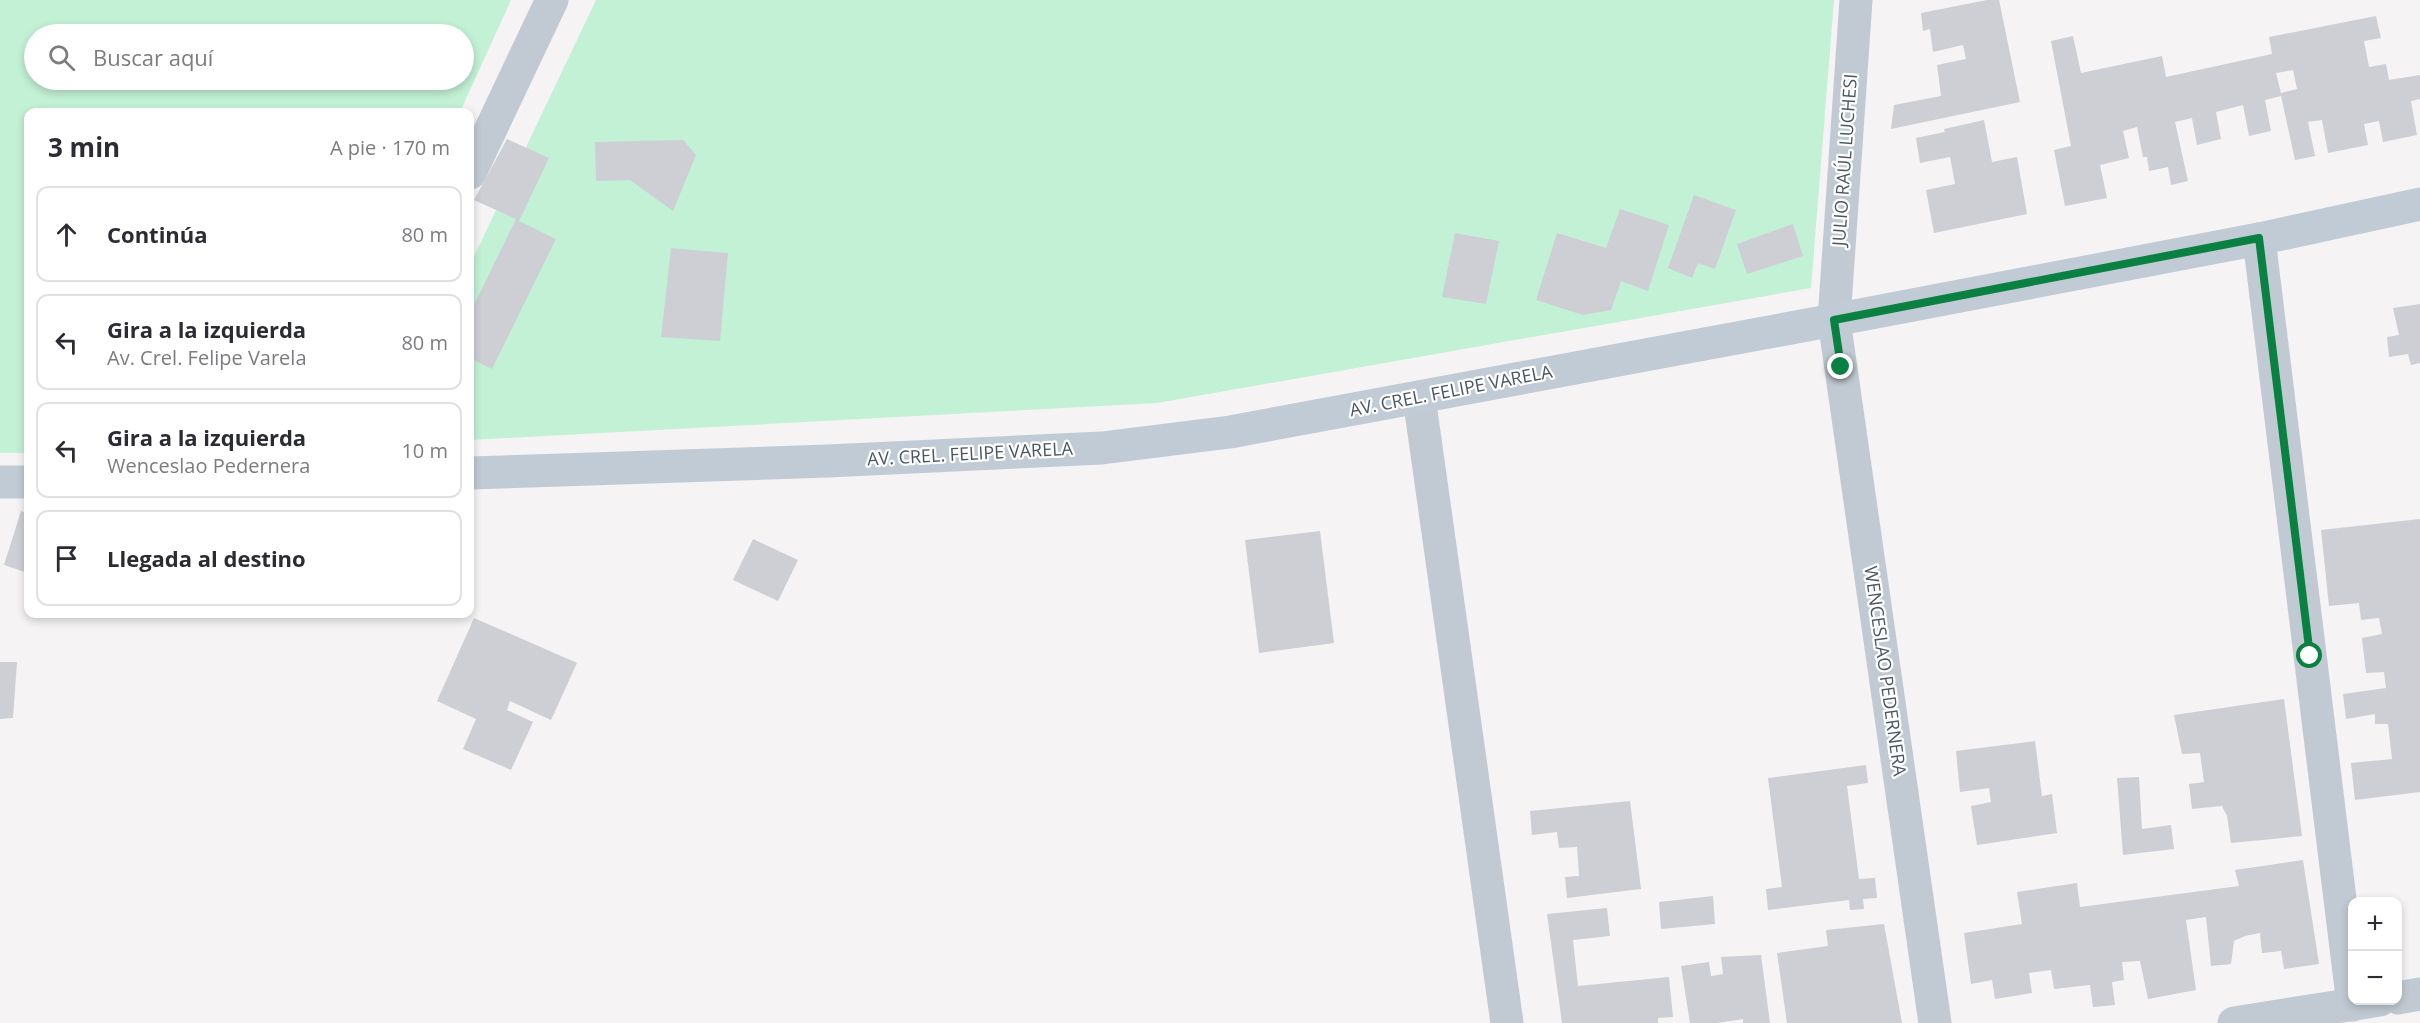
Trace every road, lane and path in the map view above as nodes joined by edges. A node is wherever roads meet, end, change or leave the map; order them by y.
1 (552, 0) edge
2 (1856, 0) edge
3 (474, 165) edge
4 (2420, 204) edge
5 (2259, 238) junction
6 (1834, 320) junction
7 (1419, 397) junction
8 (474, 473) edge
9 (0, 482) edge
10 (24, 482) edge
11 (2359, 951) edge
12 (2420, 994) edge
13 (2402, 997) edge
14 (2353, 1005) edge
15 (1507, 1023) edge
16 (1935, 1023) edge
17 (2234, 1023) edge

1 - 3 street
2 - 6 street, JULIO RAÚL LUCHESI
4 - 5 main road, AV. CREL. FELIPE VARELA
5 - 6 main road, AV. CREL. FELIPE VARELA
5 - 11 street
6 - 7 main road, AV. CREL. FELIPE VARELA
6 - 16 street, WENCESLAO PEDERNERA
7 - 8 main road, AV. CREL. FELIPE VARELA
7 - 15 street
9 - 10 main road
12 - 13 street
14 - 17 street

